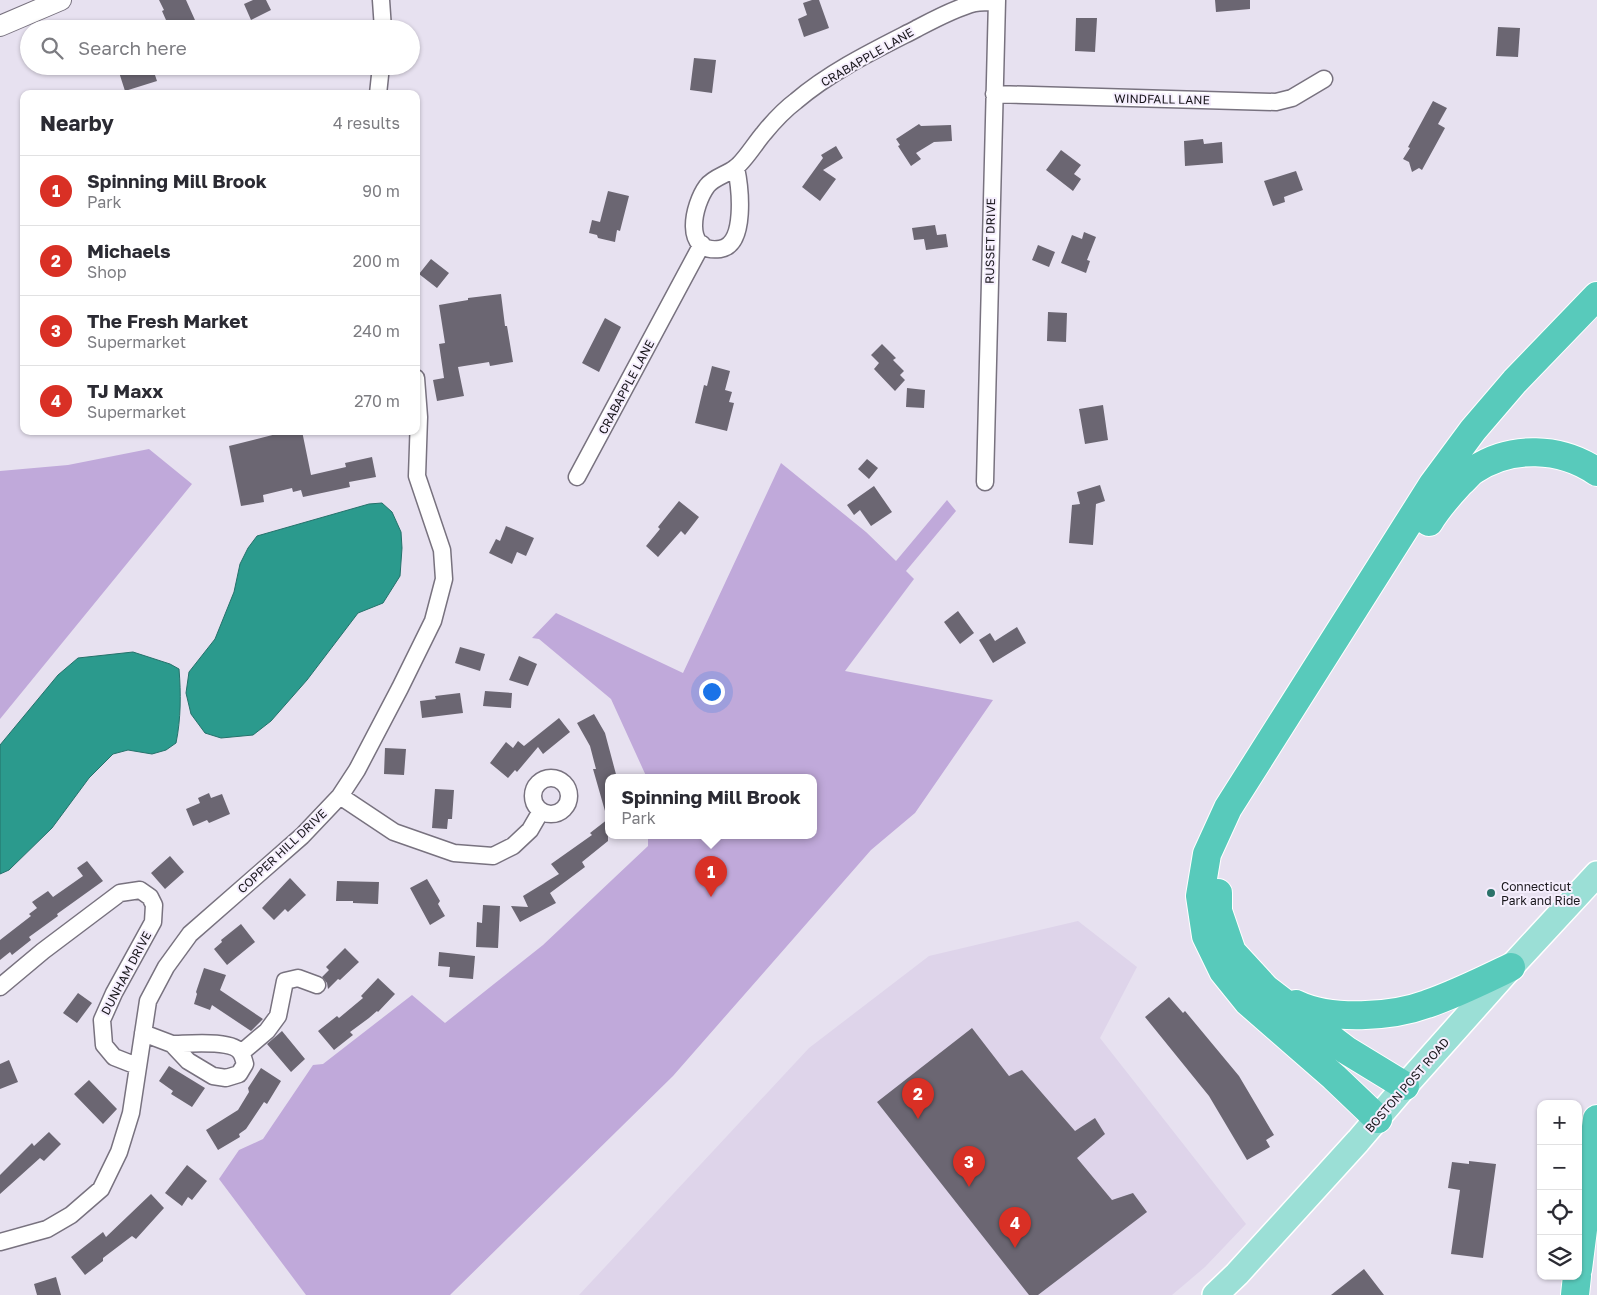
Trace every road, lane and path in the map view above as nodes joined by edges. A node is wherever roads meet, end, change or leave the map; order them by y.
1 (61, 0) edge
2 (381, 0) edge
3 (997, 1) edge
4 (382, 20) edge
5 (0, 26) edge
6 (380, 75) edge
7 (1324, 79) dead end
8 (378, 90) edge
9 (994, 94) junction
10 (736, 168) junction
11 (702, 244) junction
12 (1597, 296) edge
13 (418, 435) edge
14 (1597, 472) edge
15 (578, 477) dead end
16 (985, 482) dead end
17 (340, 796) junction
18 (541, 811) dead end
19 (1597, 874) edge
20 (1511, 967) junction
21 (317, 985) dead end
22 (0, 987) edge
23 (1266, 989) junction
24 (143, 1033) junction
25 (172, 1044) junction
26 (241, 1053) junction
27 (137, 1066) junction
28 (1405, 1086) junction
29 (1378, 1119) junction
30 (1597, 1119) edge
31 (1582, 1237) edge
32 (0, 1242) edge
33 (1577, 1280) edge
34 (1215, 1295) edge
35 (1575, 1295) edge

1 - 5 street
2 - 4 street
3 - 9 street, RUSSET DRIVE
3 - 10 street, CRABAPPLE LANE
6 - 8 street
7 - 9 street, WINDFALL LANE
9 - 16 street, RUSSET DRIVE
10 - 11 street, CRABAPPLE LANE
10 - 11 street
11 - 15 street, CRABAPPLE LANE
12 - 29 highway
13 - 17 street, COPPER HILL DRIVE
14 - 23 highway
17 - 18 street
17 - 24 street, COPPER HILL DRIVE
19 - 20 main road, BOSTON POST ROAD
20 - 23 highway
20 - 28 main road, BOSTON POST ROAD
21 - 26 street
22 - 27 street, DUNHAM DRIVE
23 - 28 highway
24 - 25 street
24 - 27 street, COPPER HILL DRIVE
25 - 26 street
25 - 26 street
27 - 32 street, COPPER HILL DRIVE
28 - 29 main road, BOSTON POST ROAD
29 - 34 main road, BOSTON POST ROAD
30 - 31 highway
33 - 35 highway

